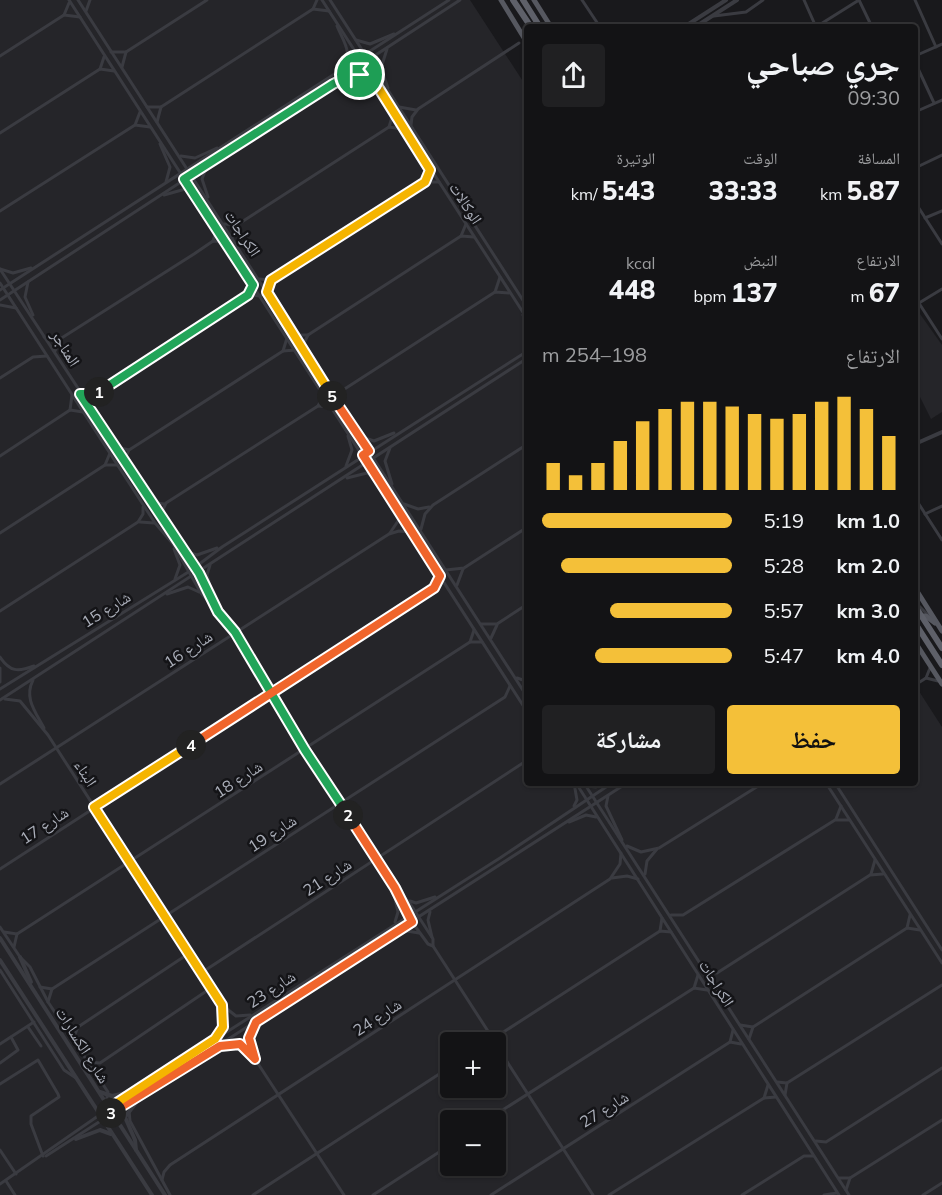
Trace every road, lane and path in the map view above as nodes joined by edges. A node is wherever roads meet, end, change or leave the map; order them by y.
1 (69, 0) edge
2 (78, 0) edge
3 (90, 0) edge
4 (207, 0) edge
5 (320, 0) edge
6 (330, 0) edge
7 (449, 0) edge
8 (460, 0) edge
9 (513, 0) edge
10 (523, 0) edge
11 (534, 0) edge
12 (582, 0) edge
13 (726, 0) edge
14 (737, 0) edge
15 (763, 0) edge
16 (804, 0) edge
17 (859, 0) edge
18 (916, 0) edge
19 (504, 2) edge
20 (313, 9) junction
21 (329, 11) junction
22 (86, 13) junction
23 (64, 15) junction
24 (712, 16) junction
25 (80, 17) junction
26 (335, 20) junction
27 (529, 24) edge
28 (538, 24) edge
29 (549, 24) edge
30 (598, 24) edge
31 (689, 24) edge
32 (700, 24) edge
33 (815, 24) edge
34 (821, 24) edge
35 (871, 24) edge
36 (401, 31) junction
37 (524, 37) edge
38 (356, 39) junction
39 (519, 43) dead end
40 (942, 44) edge
41 (388, 47) junction
42 (936, 47) junction
43 (111, 52) junction
44 (126, 52) junction
45 (105, 55) junction
46 (365, 55) junction
47 (0, 56) edge
48 (918, 56) edge
49 (360, 58) junction
50 (369, 60) junction
51 (363, 64) junction
52 (122, 67) junction
53 (918, 68) edge
54 (100, 69) junction
55 (115, 71) junction
56 (337, 72) junction
57 (333, 84) junction
58 (378, 87) junction
59 (389, 93) junction
60 (942, 100) edge
61 (934, 103) junction
62 (397, 105) junction
63 (147, 107) junction
64 (161, 107) junction
65 (418, 109) junction
66 (140, 110) junction
67 (918, 111) edge
68 (393, 112) junction
69 (157, 122) junction
70 (135, 125) junction
71 (390, 127) junction
72 (411, 127) junction
73 (152, 128) junction
74 (405, 129) junction
75 (0, 133) edge
76 (158, 139) junction
77 (221, 147) junction
78 (178, 154) junction
79 (942, 155) edge
80 (209, 164) junction
81 (918, 167) edge
82 (188, 169) junction
83 (430, 170) junction
84 (181, 174) junction
85 (192, 175) junction
86 (184, 179) junction
87 (425, 182) junction
88 (439, 182) junction
89 (165, 183) junction
90 (190, 189) junction
91 (159, 196) junction
92 (209, 201) junction
93 (918, 207) edge
94 (942, 211) edge
95 (0, 212) edge
96 (925, 218) junction
97 (223, 224) junction
98 (466, 224) junction
99 (237, 225) junction
100 (217, 229) junction
101 (461, 236) junction
102 (474, 237) junction
103 (232, 238) junction
104 (213, 241) junction
105 (226, 242) junction
106 (942, 244) edge
107 (36, 267) junction
108 (0, 269) edge
109 (500, 277) junction
110 (259, 279) junction
111 (271, 280) junction
112 (28, 281) junction
113 (0, 283) edge
114 (10, 284) junction
115 (253, 285) junction
116 (2, 289) edge
117 (942, 289) edge
118 (15, 290) junction
119 (267, 292) junction
120 (495, 292) junction
121 (510, 293) junction
122 (8, 295) junction
123 (248, 295) junction
124 (261, 296) junction
125 (0, 300) edge
126 (524, 302) edge
127 (919, 303) joint
128 (0, 305) edge
129 (520, 307) junction
130 (17, 308) junction
131 (524, 314) edge
132 (524, 318) edge
133 (34, 320) junction
134 (295, 335) junction
135 (308, 335) junction
136 (45, 338) junction
137 (287, 338) junction
138 (60, 339) junction
139 (942, 339) edge
140 (39, 344) junction
141 (302, 347) junction
142 (295, 350) junction
143 (283, 351) junction
144 (54, 352) junction
145 (524, 353) edge
146 (47, 356) junction
147 (33, 357) junction
148 (524, 361) edge
149 (0, 378) edge
150 (329, 390) junction
151 (343, 390) junction
152 (72, 393) junction
153 (80, 394) junction
154 (95, 394) junction
155 (324, 395) junction
156 (337, 403) junction
157 (318, 406) junction
158 (332, 407) junction
159 (90, 408) junction
160 (70, 410) junction
161 (84, 412) junction
162 (347, 431) junction
163 (399, 432) junction
164 (942, 432) edge
165 (359, 435) junction
166 (918, 443) edge
167 (391, 446) junction
168 (524, 446) edge
169 (115, 447) junction
170 (129, 450) junction
171 (369, 451) junction
172 (110, 453) junction
173 (363, 455) junction
174 (0, 456) edge
175 (374, 458) junction
176 (124, 461) junction
177 (368, 463) junction
178 (105, 465) junction
179 (117, 465) junction
180 (345, 467) junction
181 (343, 479) junction
182 (381, 483) junction
183 (393, 489) junction
184 (151, 502) junction
185 (166, 503) junction
186 (918, 503) edge
187 (402, 504) junction
188 (143, 505) junction
189 (434, 505) junction
190 (942, 506) edge
191 (400, 512) junction
192 (925, 514) junction
193 (160, 516) junction
194 (138, 522) junction
195 (155, 523) junction
196 (524, 529) edge
197 (421, 531) junction
198 (412, 532) junction
199 (0, 533) edge
200 (389, 534) junction
201 (942, 540) edge
202 (173, 544) junction
203 (222, 546) junction
204 (180, 548) junction
205 (212, 562) junction
206 (195, 568) junction
207 (464, 568) junction
208 (446, 570) junction
209 (190, 572) junction
210 (199, 573) junction
211 (440, 576) junction
212 (193, 577) junction
213 (175, 580) junction
214 (457, 587) junction
215 (434, 588) junction
216 (448, 588) junction
217 (201, 592) junction
218 (918, 593) edge
219 (159, 597) junction
220 (214, 601) junction
221 (524, 606) edge
222 (918, 608) edge
223 (918, 610) edge
224 (0, 611) edge
225 (218, 612) junction
226 (918, 616) edge
227 (481, 624) junction
228 (497, 624) junction
229 (473, 627) junction
230 (918, 628) edge
231 (940, 628) edge
232 (235, 632) junction
233 (491, 640) junction
234 (470, 642) junction
235 (484, 643) junction
236 (918, 647) edge
237 (942, 648) edge
238 (0, 657) edge
239 (42, 663) junction
240 (942, 665) edge
241 (930, 666) junction
242 (0, 668) edge
243 (35, 676) junction
244 (515, 677) junction
245 (926, 678) junction
246 (524, 680) edge
247 (0, 682) edge
248 (918, 683) edge
249 (941, 683) edge
250 (510, 685) junction
251 (0, 689) edge
252 (524, 692) edge
253 (272, 693) junction
254 (505, 697) junction
255 (518, 698) junction
256 (0, 701) edge
257 (524, 707) edge
258 (48, 735) junction
259 (57, 747) junction
260 (305, 750) junction
261 (524, 762) edge
262 (0, 784) edge
263 (576, 786) edge
264 (577, 786) edge
265 (585, 786) edge
266 (607, 786) edge
267 (622, 786) edge
268 (758, 786) edge
269 (828, 786) edge
270 (837, 786) edge
271 (609, 794) junction
272 (592, 796) junction
273 (586, 800) junction
274 (341, 803) junction
275 (597, 803) junction
276 (841, 806) junction
277 (94, 807) junction
278 (591, 807) junction
279 (570, 811) junction
280 (599, 819) junction
281 (835, 820) junction
282 (849, 820) junction
283 (564, 823) junction
284 (624, 843) junction
285 (659, 848) junction
286 (621, 853) junction
287 (376, 859) junction
288 (875, 860) junction
289 (128, 863) junction
290 (0, 868) edge
291 (870, 875) junction
292 (885, 875) junction
293 (645, 876) junction
294 (610, 879) junction
295 (638, 879) junction
296 (390, 881) junction
297 (395, 888) junction
298 (440, 896) junction
299 (407, 900) junction
300 (431, 910) junction
301 (415, 911) junction
302 (669, 915) junction
303 (683, 915) junction
304 (910, 915) junction
305 (408, 916) junction
306 (662, 917) junction
307 (164, 918) junction
308 (419, 918) junction
309 (412, 922) junction
310 (392, 926) junction
311 (0, 927) edge
312 (678, 928) junction
313 (907, 928) junction
314 (920, 930) junction
315 (660, 931) junction
316 (4, 932) junction
317 (672, 933) junction
318 (17, 934) junction
319 (394, 934) junction
320 (421, 934) junction
321 (0, 938) edge
322 (433, 939) junction
323 (434, 946) junction
324 (14, 947) junction
325 (942, 950) edge
326 (188, 954) junction
327 (20, 957) junction
328 (0, 960) edge
329 (942, 963) edge
330 (0, 968) edge
331 (705, 972) junction
332 (201, 973) junction
333 (717, 973) junction
334 (9, 974) junction
335 (698, 975) junction
336 (455, 981) junction
337 (713, 985) junction
338 (942, 985) edge
339 (32, 986) junction
340 (39, 986) junction
341 (211, 988) junction
342 (694, 988) junction
343 (52, 989) junction
344 (707, 990) junction
345 (48, 1002) junction
346 (222, 1005) junction
347 (252, 1015) junction
348 (34, 1022) junction
349 (256, 1022) junction
350 (739, 1025) junction
351 (64, 1026) junction
352 (28, 1027) junction
353 (78, 1027) junction
354 (753, 1027) junction
355 (733, 1030) junction
356 (488, 1032) edge
357 (506, 1034) edge
358 (11, 1037) junction
359 (215, 1039) junction
360 (749, 1040) junction
361 (74, 1041) junction
362 (730, 1042) junction
363 (0, 1044) edge
364 (742, 1044) junction
365 (41, 1046) dead end
366 (220, 1046) junction
367 (255, 1059) junction
368 (506, 1060) edge
369 (88, 1062) junction
370 (0, 1063) edge
371 (942, 1068) edge
372 (440, 1074) edge
373 (77, 1078) junction
374 (776, 1081) junction
375 (787, 1083) junction
376 (0, 1084) edge
377 (768, 1085) junction
378 (98, 1091) junction
379 (134, 1091) junction
380 (279, 1094) junction
381 (528, 1094) junction
382 (142, 1095) junction
383 (785, 1095) junction
384 (110, 1096) junction
385 (776, 1097) junction
386 (764, 1098) junction
387 (107, 1106) junction
388 (129, 1110) junction
389 (503, 1110) edge
390 (100, 1114) junction
391 (112, 1114) junction
392 (104, 1120) junction
393 (942, 1120) edge
394 (76, 1139) junction
395 (116, 1140) junction
396 (814, 1140) junction
397 (826, 1142) junction
398 (807, 1145) junction
399 (563, 1149) junction
400 (0, 1150) edge
401 (136, 1151) junction
402 (440, 1151) edge
403 (317, 1154) junction
404 (822, 1154) junction
405 (43, 1155) junction
406 (804, 1156) junction
407 (815, 1157) junction
408 (29, 1166) junction
409 (16, 1174) junction
410 (837, 1177) junction
411 (850, 1178) junction
412 (6, 1180) junction
413 (162, 1180) junction
414 (0, 1183) edge
415 (831, 1183) junction
416 (942, 1183) edge
417 (846, 1190) junction
418 (826, 1194) edge
419 (839, 1194) edge
420 (15, 1195) edge
421 (152, 1195) edge
422 (165, 1195) edge
423 (170, 1195) edge
424 (253, 1195) edge
425 (344, 1195) edge
426 (373, 1195) edge
427 (491, 1195) edge
428 (593, 1195) edge
429 (609, 1195) edge
430 (742, 1195) edge
431 (849, 1195) edge
432 (923, 1195) edge

1 - 23 street
1 - 25 street, الكراجات
2 - 22 street, الكراجات
3 - 22 street
4 - 44 street
5 - 20 street
5 - 21 street, الوكالات
6 - 38 street, الوكالات
7 - 36 street
8 - 41 street
9 - 27 highway
10 - 28 highway
11 - 29 main road
12 - 30 street
13 - 31 street
14 - 24 street
15 - 24 street
16 - 33 street
17 - 34 street
17 - 35 street
18 - 42 street
19 - 37 main road
20 - 21 street
20 - 64 street
21 - 26 street, الوكالات
22 - 43 street, الكراجات
23 - 25 street
23 - 47 street
24 - 32 street
25 - 45 street, الكراجات
26 - 49 street, الوكالات
26 - 56 street, الوكالات
36 - 38 street
36 - 46 street
38 - 46 street, الوكالات
39 - 65 street
40 - 42 street
41 - 50 street
41 - 59 street, الوكالات
42 - 48 street
43 - 44 street
43 - 52 street, الكراجات
44 - 52 street
45 - 54 street
45 - 55 street, الكراجات
46 - 49 street
46 - 50 street, الوكالات
49 - 51 street, الوكالات
49 - 56 street
50 - 51 street
50 - 59 street, الوكالات
51 - 57 street
51 - 58 street, الوكالات
52 - 63 street, الكراجات
53 - 61 street
54 - 55 street
54 - 75 street
55 - 66 street, الكراجات
56 - 77 street
57 - 58 street
57 - 80 street
58 - 68 street, الوكالات
59 - 62 street, الوكالات
60 - 61 street
61 - 67 street
62 - 65 street
62 - 72 street, الوكالات
63 - 64 street
63 - 69 street, الكراجات
64 - 69 street
65 - 72 street
66 - 70 street
66 - 73 street, الكراجات
68 - 71 street
68 - 74 street, الوكالات
69 - 78 street, الكراجات
70 - 73 street
70 - 95 street
71 - 74 street
71 - 99 street
72 - 126 street, الوكالات
73 - 76 street, الكراجات
74 - 83 street, الوكالات
76 - 84 street, الكراجات
76 - 89 street, الكراجات
77 - 78 street
77 - 82 street
78 - 82 street, الكراجات
79 - 81 street
80 - 85 street
80 - 92 street, الكراجات
82 - 84 street
82 - 85 street, الكراجات
83 - 87 street
83 - 88 street, الوكالات
84 - 86 street, الكراجات
84 - 89 street
85 - 86 street
85 - 92 street, الكراجات
86 - 90 street, الكراجات
86 - 91 street
87 - 88 street
87 - 111 street
88 - 98 street, الوكالات
89 - 107 street
90 - 91 street
90 - 100 street, الكراجات
91 - 112 street
92 - 97 street, الكراجات
93 - 96 street
94 - 96 street
96 - 106 street
97 - 99 street
97 - 103 street, الكراجات
98 - 101 street
98 - 102 street, الوكالات
99 - 103 street
100 - 104 street
100 - 105 street, الكراجات
101 - 102 street
101 - 135 street
102 - 109 street, الوكالات
103 - 110 street, الكراجات
104 - 105 street
104 - 138 street
105 - 115 street, الكراجات
107 - 108 street
107 - 114 street
108 - 114 street, المناجر
109 - 120 street
109 - 121 street, الوكالات
110 - 111 street
110 - 119 street, الكراجات
111 - 119 street
112 - 118 street
112 - 133 street, المناجر
113 - 116 street, المناجر
114 - 116 street
114 - 118 street, المناجر
115 - 123 street
115 - 124 street, الكراجات
116 - 122 street, المناجر
117 - 127 street
118 - 122 street
118 - 133 street, المناجر
119 - 134 street, الكراجات
120 - 121 street
120 - 151 street
121 - 129 street, الوكالات
122 - 125 street
122 - 130 street, المناجر
123 - 124 street
123 - 154 street
124 - 137 street, الكراجات
127 - 139 street
128 - 130 street
129 - 131 street, الوكالات
129 - 132 street, الوكالات
130 - 140 street, المناجر
133 - 136 street, المناجر
134 - 135 street
134 - 141 street, الكراجات
135 - 141 street
136 - 138 street
136 - 144 street, المناجر
137 - 142 street, الكراجات
137 - 143 street
138 - 144 street
140 - 146 street, المناجر
140 - 147 street
141 - 150 street, الكراجات
142 - 143 street
142 - 155 street, الكراجات
143 - 170 street
144 - 153 street, المناجر
145 - 163 street, شارع 15
146 - 147 street
146 - 152 street, المناجر
147 - 149 street
148 - 167 street, شارع 15
150 - 151 street
150 - 156 street, الكراجات
151 - 156 street
152 - 160 street
152 - 161 street, المناجر
153 - 154 street
153 - 159 street, المناجر
154 - 159 street
155 - 157 street
155 - 158 street, الكراجات
156 - 165 street, الكراجات
157 - 158 street
157 - 185 street
158 - 162 street, الكراجات
159 - 169 street, المناجر
160 - 161 street
160 - 174 street
161 - 172 street, المناجر
162 - 173 street, الكراجات
162 - 180 street, الكراجات
163 - 165 street, شارع 15
163 - 171 street, شارع 15
164 - 166 street
165 - 171 street, الكراجات
167 - 175 street, شارع 15
167 - 183 street, الكراجات
168 - 189 street
169 - 170 street
169 - 176 street, المناجر
170 - 176 street
171 - 173 street, شارع 15
171 - 175 street, الكراجات
172 - 178 street
172 - 179 street, المناجر
173 - 177 street, الكراجات
173 - 180 street, شارع 15
175 - 177 street, شارع 15
175 - 183 street, الكراجات
176 - 184 street, المناجر
177 - 181 street, شارع 15
177 - 182 street, الكراجات
178 - 179 street
178 - 199 street
179 - 188 street, المناجر
180 - 203 street, شارع 15
181 - 182 street, شارع 15
181 - 205 street, شارع 15
182 - 191 street, الكراجات
183 - 187 street, الكراجات
184 - 185 street
184 - 193 street, المناجر
185 - 193 street
186 - 192 street
187 - 189 street
187 - 197 street, الكراجات
188 - 194 street
188 - 195 street, المناجر
189 - 197 street
190 - 192 street
191 - 198 street, الكراجات
191 - 200 street
192 - 201 street
193 - 204 street, المناجر
194 - 195 street
194 - 224 street
195 - 202 street, المناجر
196 - 207 street
197 - 208 street, الكراجات
198 - 200 street, شارع 16
198 - 211 street, الكراجات
200 - 232 street, شارع 16
202 - 209 street, المناجر
202 - 213 street
203 - 204 street, شارع 15
203 - 206 street, شارع 15
204 - 206 street, المناجر
205 - 210 street, شارع 15
205 - 220 street, المناجر
206 - 209 street, شارع 15
206 - 210 street, المناجر
207 - 208 street
207 - 214 street
208 - 214 street, الكراجات
209 - 212 street, المناجر
209 - 213 street, شارع 15
210 - 212 street, شارع 15
210 - 220 street, المناجر
211 - 215 street
211 - 216 street, الكراجات
212 - 217 street, المناجر
212 - 219 street, شارع 15
213 - 239 street, شارع 15
214 - 227 street, الكراجات
215 - 216 street
215 - 253 street, شارع 17
216 - 229 street, الكراجات
217 - 219 street, شارع 15
217 - 225 street, المناجر
218 - 231 main road
219 - 243 street, شارع 15
220 - 225 street, المناجر
221 - 228 street
222 - 231 street
223 - 237 highway, bridge
225 - 232 street, المناجر
226 - 231 main road
227 - 228 street
227 - 233 street, الكراجات
228 - 233 street
229 - 234 street
229 - 235 street, الكراجات
230 - 240 highway
232 - 253 street, المناجر
232 - 259 street, شارع 16
233 - 244 street, الكراجات
234 - 235 street
234 - 260 street, شارع 18
235 - 250 street, الكراجات
236 - 241 main road
238 - 239 street
239 - 251 street, شارع 15
241 - 245 street
241 - 249 main road
242 - 247 street
243 - 256 street, شارع 15
243 - 258 street, البناء
244 - 246 street
244 - 252 street, الكراجات
245 - 248 street
245 - 249 street
250 - 254 street
250 - 255 street, الكراجات
253 - 260 street, المناجر
253 - 277 street, شارع 17
254 - 255 street
254 - 274 street, شارع 19
255 - 257 street, الكراجات
256 - 258 street, البناء
258 - 259 street, البناء
259 - 262 street, شارع 16
259 - 277 street, البناء
260 - 274 street, المناجر
260 - 289 street, شارع 18
261 - 287 street, شارع 21
263 - 279 street, الكراجات
264 - 273 street, الكراجات
265 - 272 street, الكراجات
266 - 272 street, شارع 23
267 - 271 street, شارع 23
268 - 285 street
269 - 276 street
270 - 325 street
271 - 275 street, شارع 23
271 - 284 street, الكراجات
272 - 273 street, شارع 23
272 - 275 street, الكراجات
273 - 278 street, الكراجات
273 - 279 street, شارع 23
274 - 287 street, المناجر
274 - 307 street, شارع 19
275 - 278 street, شارع 23
275 - 284 street, الكراجات
276 - 281 street
276 - 282 street
277 - 289 street, البناء
277 - 290 street, شارع 17
278 - 280 street, الكراجات
278 - 283 street, شارع 23
279 - 298 street, شارع 23
280 - 283 street, شارع 23
280 - 286 street, الكراجات
281 - 282 street
281 - 303 street
282 - 288 street
283 - 300 street, شارع 23
284 - 285 street
284 - 293 street, الكراجات
285 - 293 street
286 - 294 street
286 - 295 street, الكراجات
287 - 296 street, المناجر
287 - 332 street, شارع 21
288 - 291 street
288 - 292 street
289 - 307 street, البناء
289 - 318 street, شارع 18
291 - 292 street
291 - 333 street
292 - 304 street
293 - 302 street, الكراجات
294 - 295 street
294 - 336 street, شارع 24
295 - 306 street, الكراجات
296 - 297 street, المناجر
296 - 310 street, المناجر
297 - 299 street, المناجر
297 - 305 street, المناجر
298 - 299 street, شارع 23
298 - 301 street, شارع 23
299 - 301 street, المناجر
300 - 308 street, شارع 23
300 - 322 street, المناجر
301 - 305 street, شارع 23
301 - 308 street, المناجر
302 - 303 street
302 - 312 street, الكراجات
303 - 312 street
304 - 313 street
304 - 314 street
305 - 309 street, المناجر
305 - 310 street, شارع 23
306 - 315 street
306 - 317 street, الكراجات
307 - 326 street, البناء
307 - 343 street, شارع 19
308 - 309 street, شارع 23
308 - 322 street, المناجر
309 - 319 street, شارع 23
309 - 320 street, المناجر
310 - 347 street, شارع 23
311 - 316 street
312 - 331 street, الكراجات
313 - 314 street
313 - 354 street
314 - 329 street
315 - 317 street
315 - 357 street
316 - 318 street
316 - 324 street
317 - 335 street, الكراجات
318 - 324 street
319 - 320 street
319 - 349 street, شارع 23
320 - 323 street, المناجر
321 - 339 street, شارع الكسارات
322 - 323 street, المناجر
323 - 336 street, المناجر
324 - 327 street
326 - 332 street, البناء
326 - 353 street
327 - 339 street
327 - 340 street
328 - 334 street, شارع الكسارات
330 - 334 street
330 - 348 street
331 - 333 street
331 - 337 street, الكراجات
332 - 341 street, البناء
333 - 337 street
334 - 373 street, شارع الكسارات
335 - 342 street
335 - 344 street, الكراجات
336 - 356 street, المناجر
336 - 380 street, شارع 24
337 - 350 street, الكراجات
338 - 375 street
339 - 378 street, شارع الكسارات
340 - 343 street
340 - 345 street
341 - 346 street, البناء
341 - 369 street
342 - 344 street
342 - 381 street
343 - 345 street
344 - 355 street, الكراجات
345 - 351 street
346 - 347 street
346 - 359 street
347 - 359 street, شارع 23
348 - 352 street
348 - 373 street
349 - 366 street, شارع 23
349 - 367 street
350 - 354 street
350 - 360 street, الكراجات
351 - 353 street
351 - 361 street
352 - 358 street
352 - 365 street
353 - 361 street
354 - 360 street
355 - 362 street
355 - 364 street, الكراجات
358 - 363 street
358 - 370 street
359 - 379 street, شارع 23
360 - 374 street, الكراجات
361 - 369 street
362 - 364 street
362 - 399 street, شارع 27
364 - 377 street, الكراجات
366 - 367 street
366 - 382 street, شارع 23
367 - 380 street
368 - 381 street, المناجر
369 - 384 street
371 - 397 street
372 - 403 street
373 - 390 street, شارع الكسارات
374 - 375 street
374 - 383 street, الكراجات
375 - 383 street
376 - 405 street
377 - 385 street, الكراجات
377 - 386 street
378 - 384 street
378 - 387 street, شارع الكسارات
379 - 384 street
379 - 387 street, شارع 23
380 - 403 street
380 - 413 street, شارع 24
381 - 389 street
381 - 399 street, المناجر
382 - 388 street
382 - 391 street, شارع 23
383 - 396 street, الكراجات
384 - 387 street
385 - 386 street
385 - 398 street, الكراجات
386 - 429 street
387 - 390 street, شارع 23
387 - 391 street, شارع الكسارات
388 - 401 street
388 - 413 street
390 - 392 street, شارع الكسارات
390 - 405 street, شارع 23
391 - 392 street, شارع 23
391 - 401 street, شارع الكسارات
392 - 394 street, شارع 23
392 - 395 street, شارع الكسارات
393 - 411 street
394 - 395 street
394 - 408 street, شارع 23
395 - 421 street, شارع الكسارات
396 - 397 street
396 - 404 street, الكراجات
397 - 404 street
398 - 406 street
398 - 407 street, الكراجات
399 - 427 street, شارع 27
399 - 428 street, المناجر
400 - 409 street
401 - 422 street, شارع الكسارات
402 - 426 street
403 - 424 street
403 - 425 street
404 - 410 street, الكراجات
405 - 408 street, شارع 23
406 - 407 street
406 - 430 street
407 - 415 street, الكراجات
408 - 409 street, شارع 23
409 - 412 street, شارع 23
410 - 411 street
410 - 417 street, الكراجات
411 - 417 street
412 - 414 street, شارع 23
412 - 420 street
413 - 423 street
415 - 418 street
415 - 419 street, الكراجات
416 - 432 street
417 - 431 street, الكراجات
418 - 419 street

